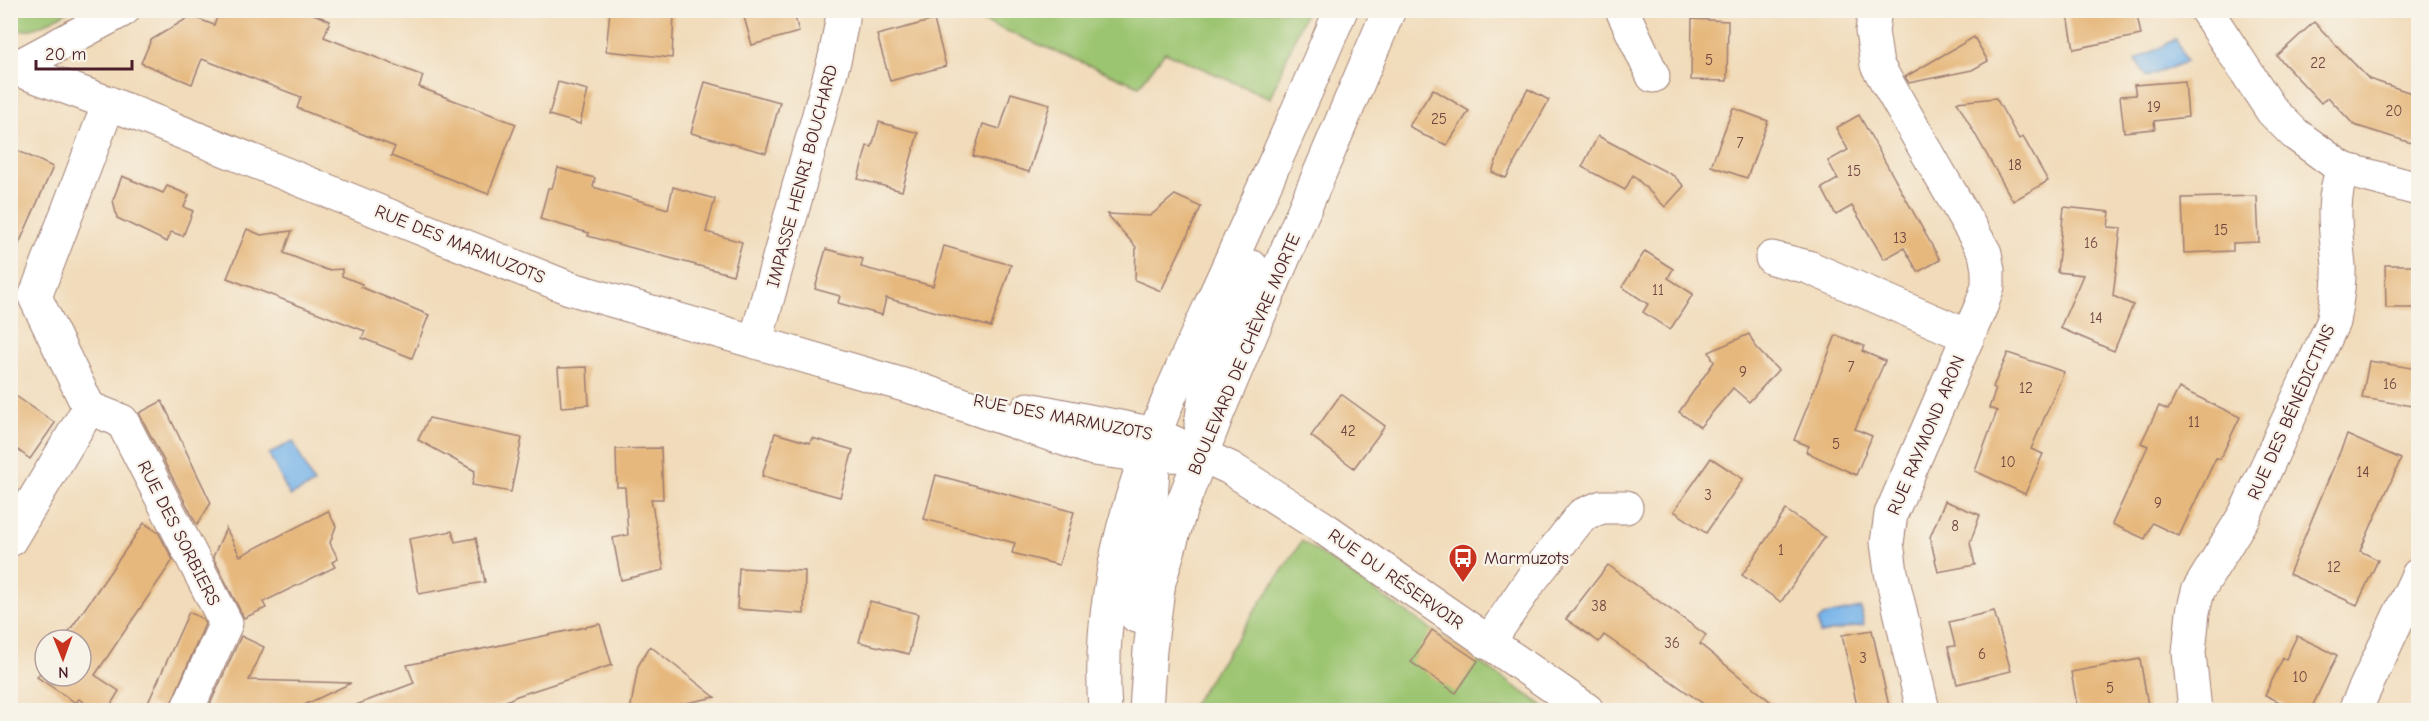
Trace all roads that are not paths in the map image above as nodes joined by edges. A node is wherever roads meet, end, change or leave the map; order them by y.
1 (123, 10) edge
2 (844, 10) edge
3 (1341, 10) edge
4 (1389, 10) edge
5 (1622, 10) edge
6 (1875, 10) edge
7 (2206, 10) edge
8 (13, 67) edge
9 (1653, 76) dead end
10 (109, 103) junction
11 (1276, 161) junction
12 (2343, 169) junction
13 (2418, 189) edge
14 (1772, 258) dead end
15 (1968, 336) junction
16 (756, 340) junction
17 (89, 408) junction
18 (1152, 448) junction
19 (1200, 456) junction
20 (1626, 507) dead end
21 (10, 540) edge
22 (2418, 575) edge
23 (1488, 643) junction
24 (187, 711) edge
25 (1105, 711) edge
26 (1145, 711) edge
27 (1587, 711) edge
28 (1923, 711) edge
29 (2195, 711) edge
30 (2355, 711) edge

1 - 8 street
2 - 16 street, IMPASSE HENRI BOUCHARD
3 - 11 street, BOULEVARD DE CHÈVRE MORTE
4 - 19 street, BOULEVARD DE CHÈVRE MORTE
5 - 9 street
6 - 15 street, RUE RAYMOND ARON
7 - 12 street
8 - 10 street, RUE DES MARMUZOTS
10 - 16 street, RUE DES MARMUZOTS
10 - 17 street
11 - 18 street, BOULEVARD DE CHÈVRE MORTE
11 - 19 street
12 - 13 street
12 - 29 street, RUE DES BÉNÉDICTINS
14 - 15 street, RUE RAYMOND ARON
15 - 28 street, RUE RAYMOND ARON
16 - 18 street, RUE DES MARMUZOTS
17 - 21 street
17 - 24 street, RUE DES SORBIERS
18 - 19 street, RUE DES MARMUZOTS
18 - 25 street, BOULEVARD DE CHÈVRE MORTE
18 - 26 street, BOULEVARD DE CHÈVRE MORTE
19 - 23 street, RUE DU RÉSERVOIR
19 - 26 street, BOULEVARD DE CHÈVRE MORTE
20 - 23 street
22 - 30 street
23 - 27 street, RUE DU RÉSERVOIR

